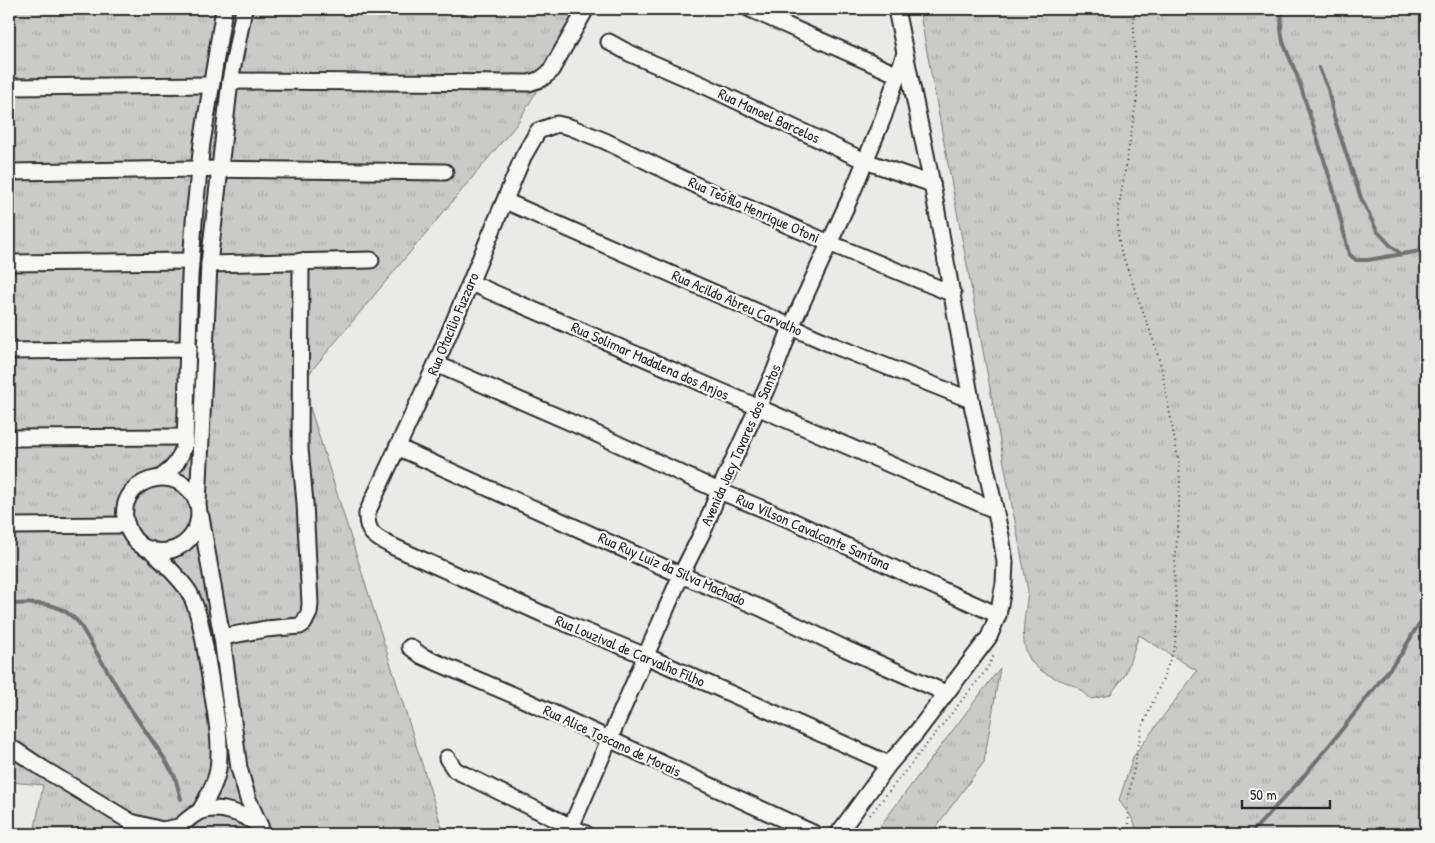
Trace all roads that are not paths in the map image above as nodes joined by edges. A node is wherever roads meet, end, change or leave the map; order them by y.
1 (224, 9) edge
2 (244, 9) edge
3 (586, 9) edge
4 (750, 9) edge
5 (896, 9) edge
6 (609, 42) dead end
7 (906, 53) junction
8 (898, 75) junction
9 (230, 81) junction
10 (211, 85) junction
11 (9, 87) edge
12 (557, 124) joint
13 (865, 161) junction
14 (199, 169) junction
15 (219, 170) junction
16 (9, 172) edge
17 (446, 172) dead end
18 (932, 184) junction
19 (505, 201) junction
20 (830, 243) junction
21 (371, 260) dead end
22 (191, 261) junction
23 (301, 261) junction
24 (9, 263) edge
25 (209, 264) junction
26 (471, 283) junction
27 (952, 294) junction
28 (791, 327) junction
29 (189, 350) junction
30 (9, 351) edge
31 (436, 364) junction
32 (971, 400) junction
33 (757, 408) junction
34 (185, 437) junction
35 (9, 438) edge
36 (397, 447) junction
37 (161, 477) junction
38 (720, 490) junction
39 (199, 508) junction
40 (995, 510) junction
41 (127, 525) junction
42 (9, 526) edge
43 (372, 534) joint
44 (150, 550) junction
45 (681, 575) junction
46 (998, 614) junction
47 (222, 637) junction
48 (410, 647) dead end
49 (646, 656) junction
50 (946, 693) junction
51 (609, 739) junction
52 (15, 750) dead end
53 (447, 758) dead end
54 (889, 764) junction
55 (200, 811) junction
56 (131, 828) edge
57 (262, 830) edge
58 (569, 831) edge
59 (176, 832) edge
60 (586, 834) edge
61 (815, 834) edge
62 (838, 834) edge

1 - 10 street
2 - 9 street
3 - 9 street
4 - 8 street
5 - 7 street
6 - 13 street, Rua Manoel Barcelos
7 - 8 street, Avenida Jacy Tavares dos Santos
7 - 18 street
8 - 13 street, Avenida Jacy Tavares dos Santos
9 - 15 street
10 - 11 street
10 - 14 street
12 - 19 street, Rua Otacílio Fuzzaro
12 - 20 street, Rua Teófilo Henrique Otoni
13 - 18 street, Rua Manoel Barcelos
13 - 20 street, Avenida Jacy Tavares dos Santos
14 - 15 street
14 - 16 street
14 - 22 street
15 - 17 street
15 - 25 street
18 - 27 street
19 - 26 street, Rua Otacílio Fuzzaro
19 - 28 street, Rua Acildo Abreu Carvalho
20 - 27 street, Rua Teófilo Henrique Otoni
20 - 28 street, Avenida Jacy Tavares dos Santos
21 - 23 street
22 - 24 street
22 - 29 street
23 - 25 street
23 - 47 street
25 - 39 street
26 - 31 street, Rua Otacílio Fuzzaro
26 - 33 street, Rua Solimar Madalena dos Anjos
27 - 32 street
28 - 32 street, Rua Acildo Abreu Carvalho
28 - 33 street, Avenida Jacy Tavares dos Santos
29 - 30 street
29 - 34 street
31 - 36 street, Rua Otacílio Fuzzaro
31 - 38 street, Rua Vilson Cavalcante Santana
32 - 40 street
33 - 38 street, Avenida Jacy Tavares dos Santos
33 - 40 street, Rua Solimar Madalena dos Anjos
34 - 35 street
34 - 37 street
36 - 43 street, Rua Otacílio Fuzzaro
36 - 45 street, Rua Ruy Luiz da Silva Machado
37 - 39 street
37 - 41 street
38 - 45 street, Avenida Jacy Tavares dos Santos
38 - 46 street, Rua Vilson Cavalcante Santana
39 - 44 street
39 - 47 street
40 - 46 street
41 - 42 street
41 - 44 street
43 - 49 street, Rua Louzival de Carvalho Filho
44 - 55 street
45 - 49 street, Avenida Jacy Tavares dos Santos
45 - 50 street, Rua Ruy Luiz da Silva Machado
46 - 50 street
47 - 57 street
48 - 51 street, Rua Alice Toscano de Morais
49 - 51 street, Avenida Jacy Tavares dos Santos
49 - 54 street, Rua Louzival de Carvalho Filho
50 - 54 street
51 - 58 street, Avenida Jacy Tavares dos Santos
51 - 61 street, Rua Alice Toscano de Morais
52 - 56 street
53 - 58 street
54 - 62 street
55 - 57 street
55 - 59 street
56 - 59 street
58 - 60 street

